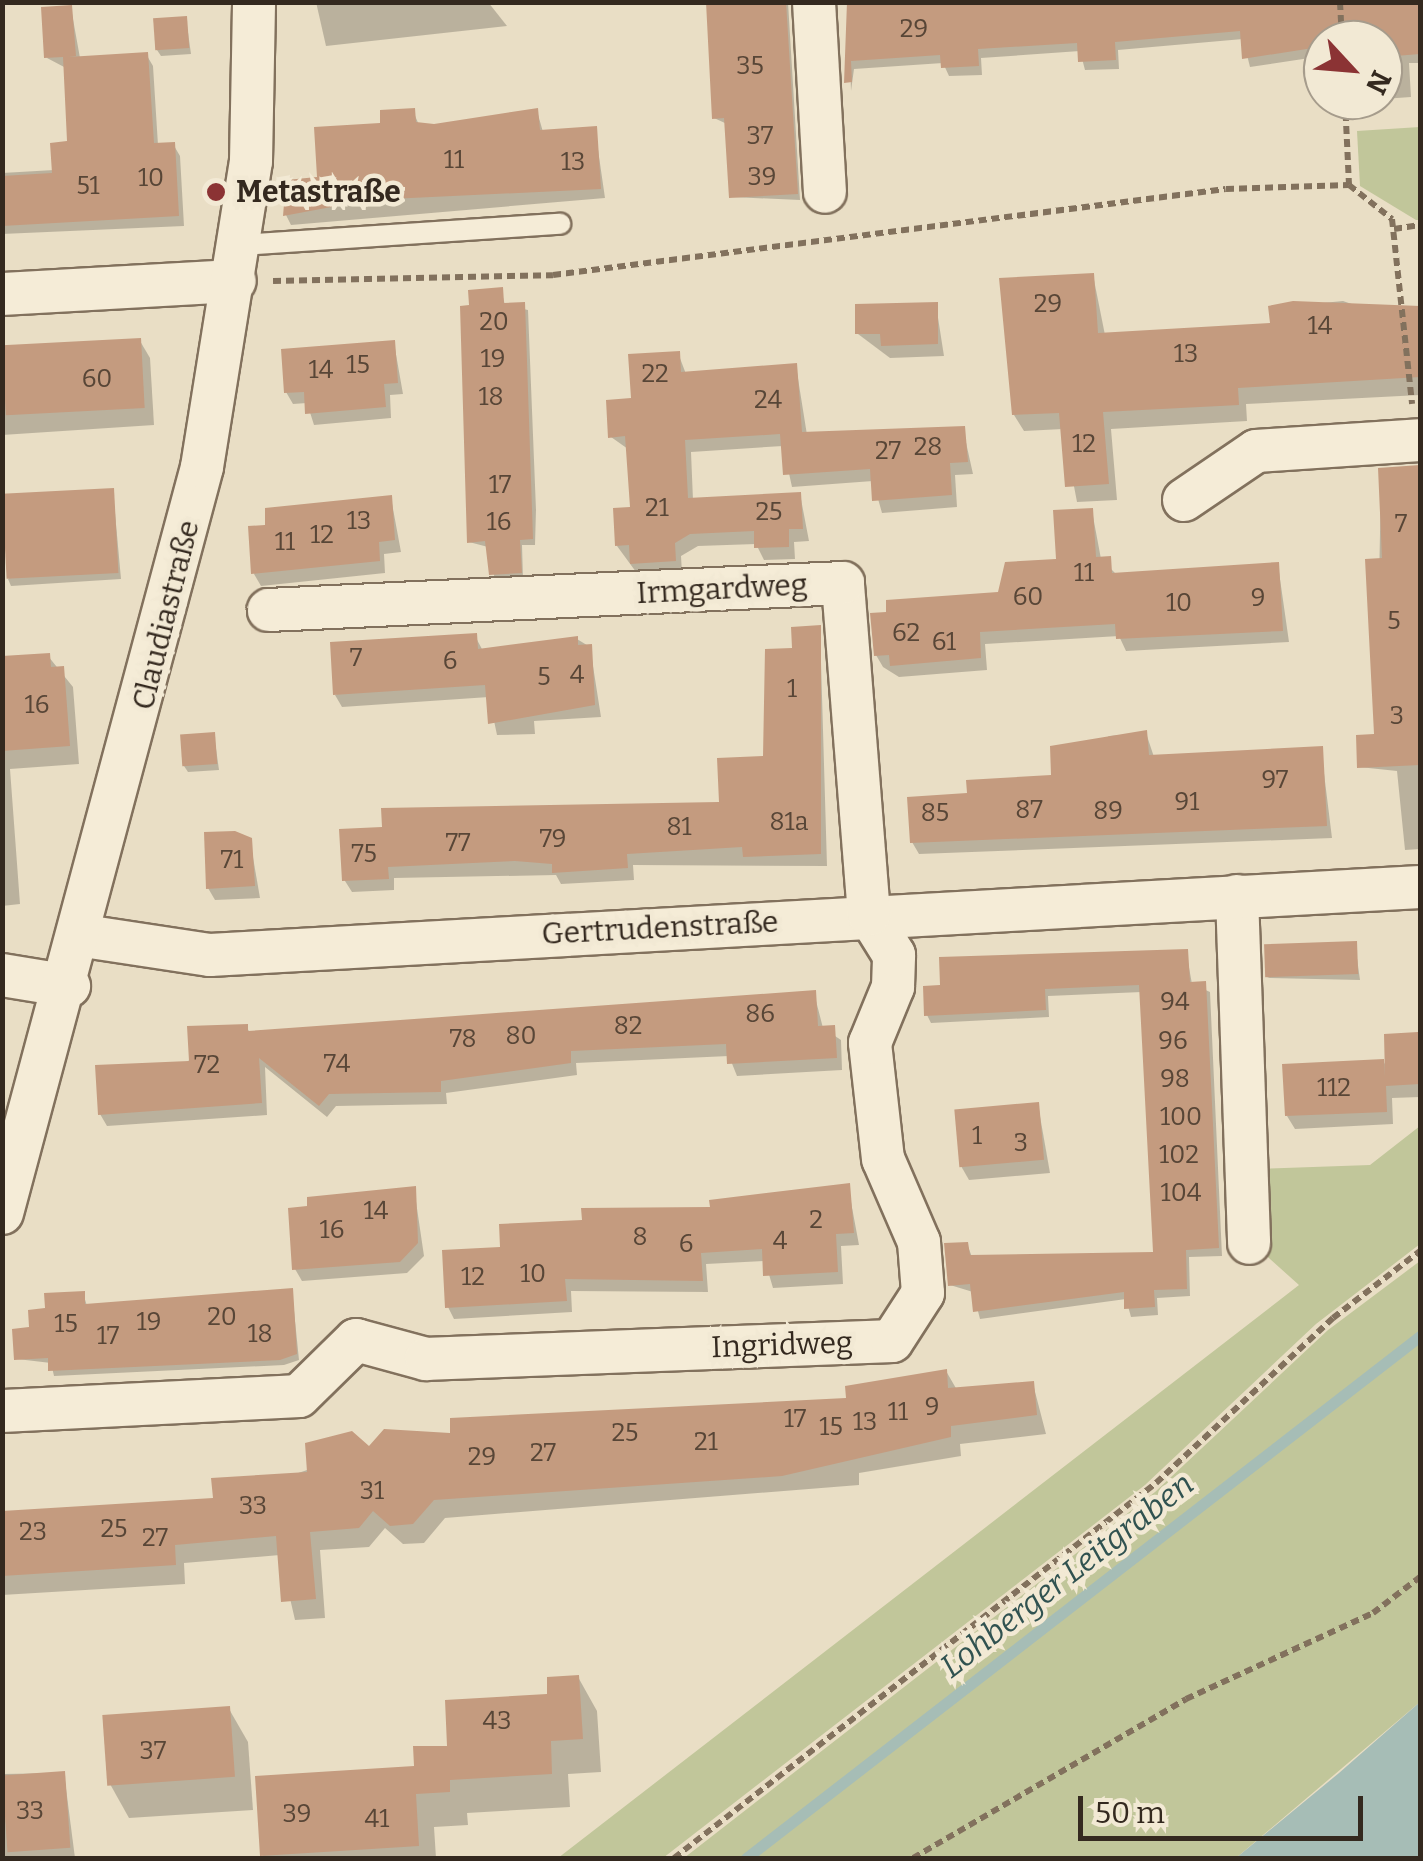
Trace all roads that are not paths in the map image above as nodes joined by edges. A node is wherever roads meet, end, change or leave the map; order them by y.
1 (254, 2) edge
2 (814, 2) edge
3 (825, 192) dead end
4 (560, 224) dead end
5 (237, 263) junction
6 (2, 294) edge
7 (1419, 440) edge
8 (1184, 500) dead end
9 (269, 610) dead end
10 (1420, 888) edge
11 (1237, 896) junction
12 (870, 915) junction
13 (84, 936) junction
14 (2, 975) edge
15 (69, 986) junction
16 (2, 1213) edge
17 (1249, 1242) dead end
18 (2, 1411) edge

1 - 5 street, Claudiastraße
2 - 3 street
4 - 5 lane
5 - 6 street
5 - 13 street, Claudiastraße
7 - 8 street
9 - 12 street, Irmgardweg
10 - 11 street, Gertrudenstraße
11 - 12 street, Gertrudenstraße
11 - 17 street
12 - 13 street, Gertrudenstraße
12 - 18 street, Ingridweg
13 - 15 street, Claudiastraße
14 - 15 street
15 - 16 street, Claudiastraße

